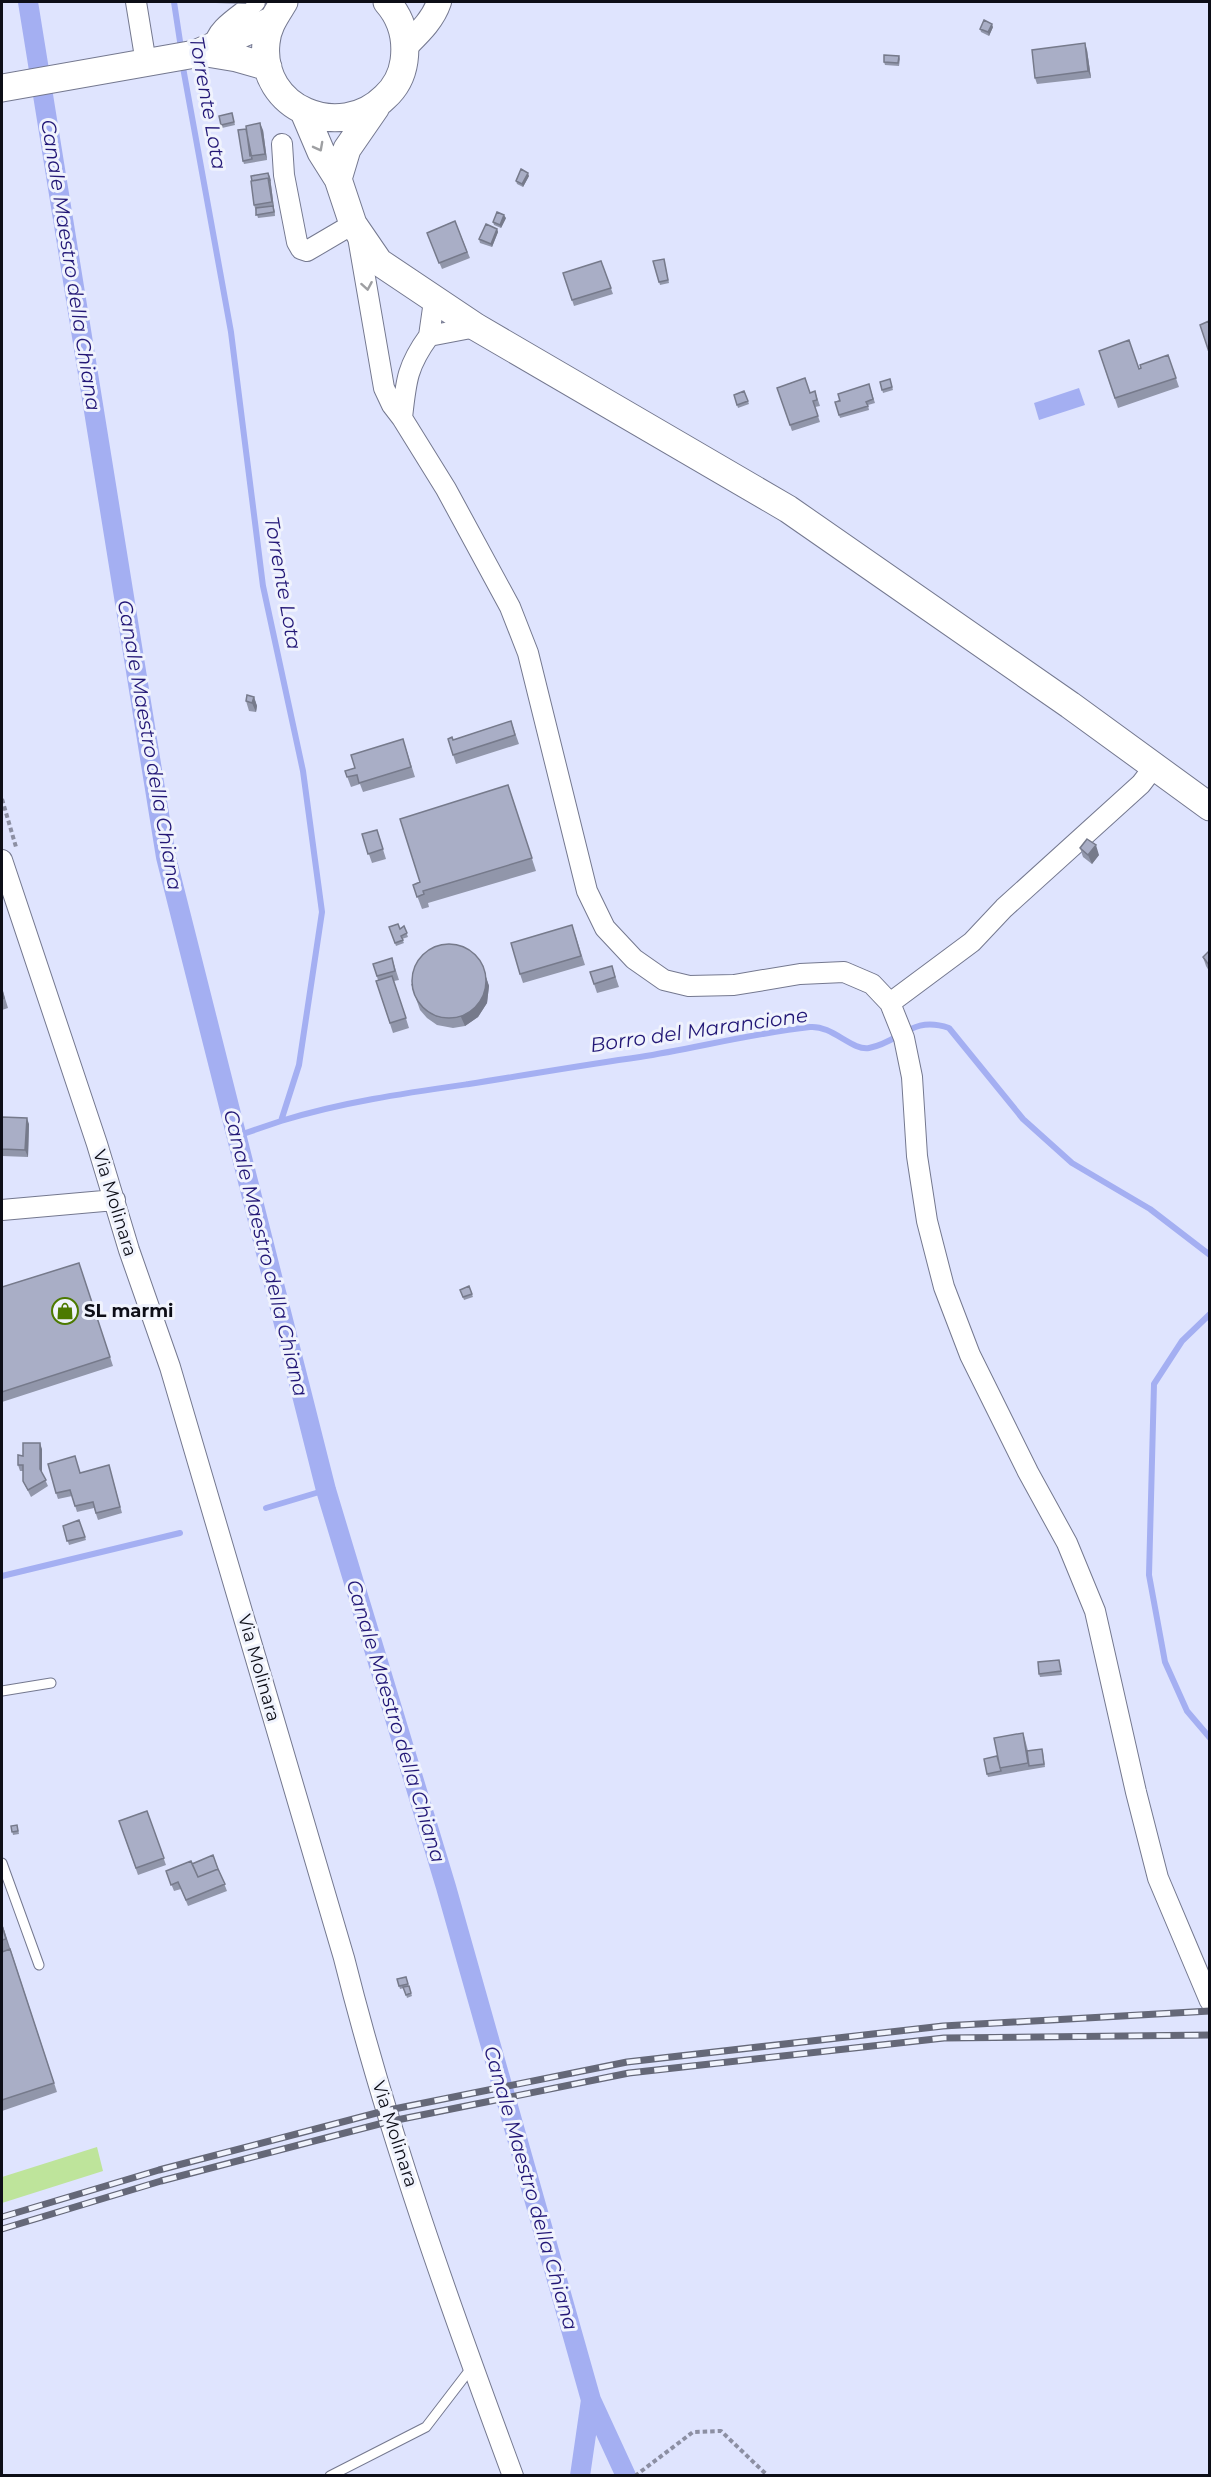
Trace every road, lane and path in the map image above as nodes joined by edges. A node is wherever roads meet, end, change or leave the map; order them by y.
1 (136, 2) edge
2 (392, 2) edge
3 (439, 2) edge
4 (270, 8) edge
5 (406, 46) junction
6 (203, 50) junction
7 (146, 64) junction
8 (268, 67) junction
9 (2, 88) edge
10 (376, 106) junction
11 (304, 112) junction
12 (282, 144) dead end
13 (338, 179) junction
14 (355, 226) junction
15 (434, 301) junction
16 (476, 327) junction
17 (429, 336) junction
18 (379, 355) junction
19 (411, 365) junction
20 (402, 418) junction
21 (1154, 767) junction
22 (1209, 807) edge
23 (2, 860) edge
24 (890, 1003) junction
25 (115, 1200) junction
26 (2, 1210) edge
27 (51, 1683) dead end
28 (2, 1691) edge
29 (2, 1863) edge
30 (39, 1965) dead end
31 (1209, 2001) edge
32 (472, 2367) junction
33 (330, 2475) edge
34 (513, 2475) edge
35 (635, 2475) edge
36 (768, 2475) edge

1 - 7 street
2 - 5 main road
3 - 5 street
4 - 6 main road
4 - 8 main road
5 - 10 main road
6 - 7 main road
6 - 8 main road
7 - 9 main road
8 - 11 main road
10 - 11 main road
10 - 13 main road
11 -> 13 main road
12 - 14 street
13 - 14 main road
14 - 15 main road
14 -> 18 street
15 - 16 main road
15 - 17 street
16 - 17 street
16 - 21 main road
17 - 19 street
18 - 19 street
18 - 20 street
19 - 20 street
20 - 24 street
21 - 22 main road
21 - 24 street
23 - 25 street, Via Molinara
24 - 31 street
25 - 26 street
25 - 32 street, Via Molinara
27 - 28 lane
29 - 30 lane
32 - 33 lane
32 - 34 street, Via Molinara
35 - 36 path

